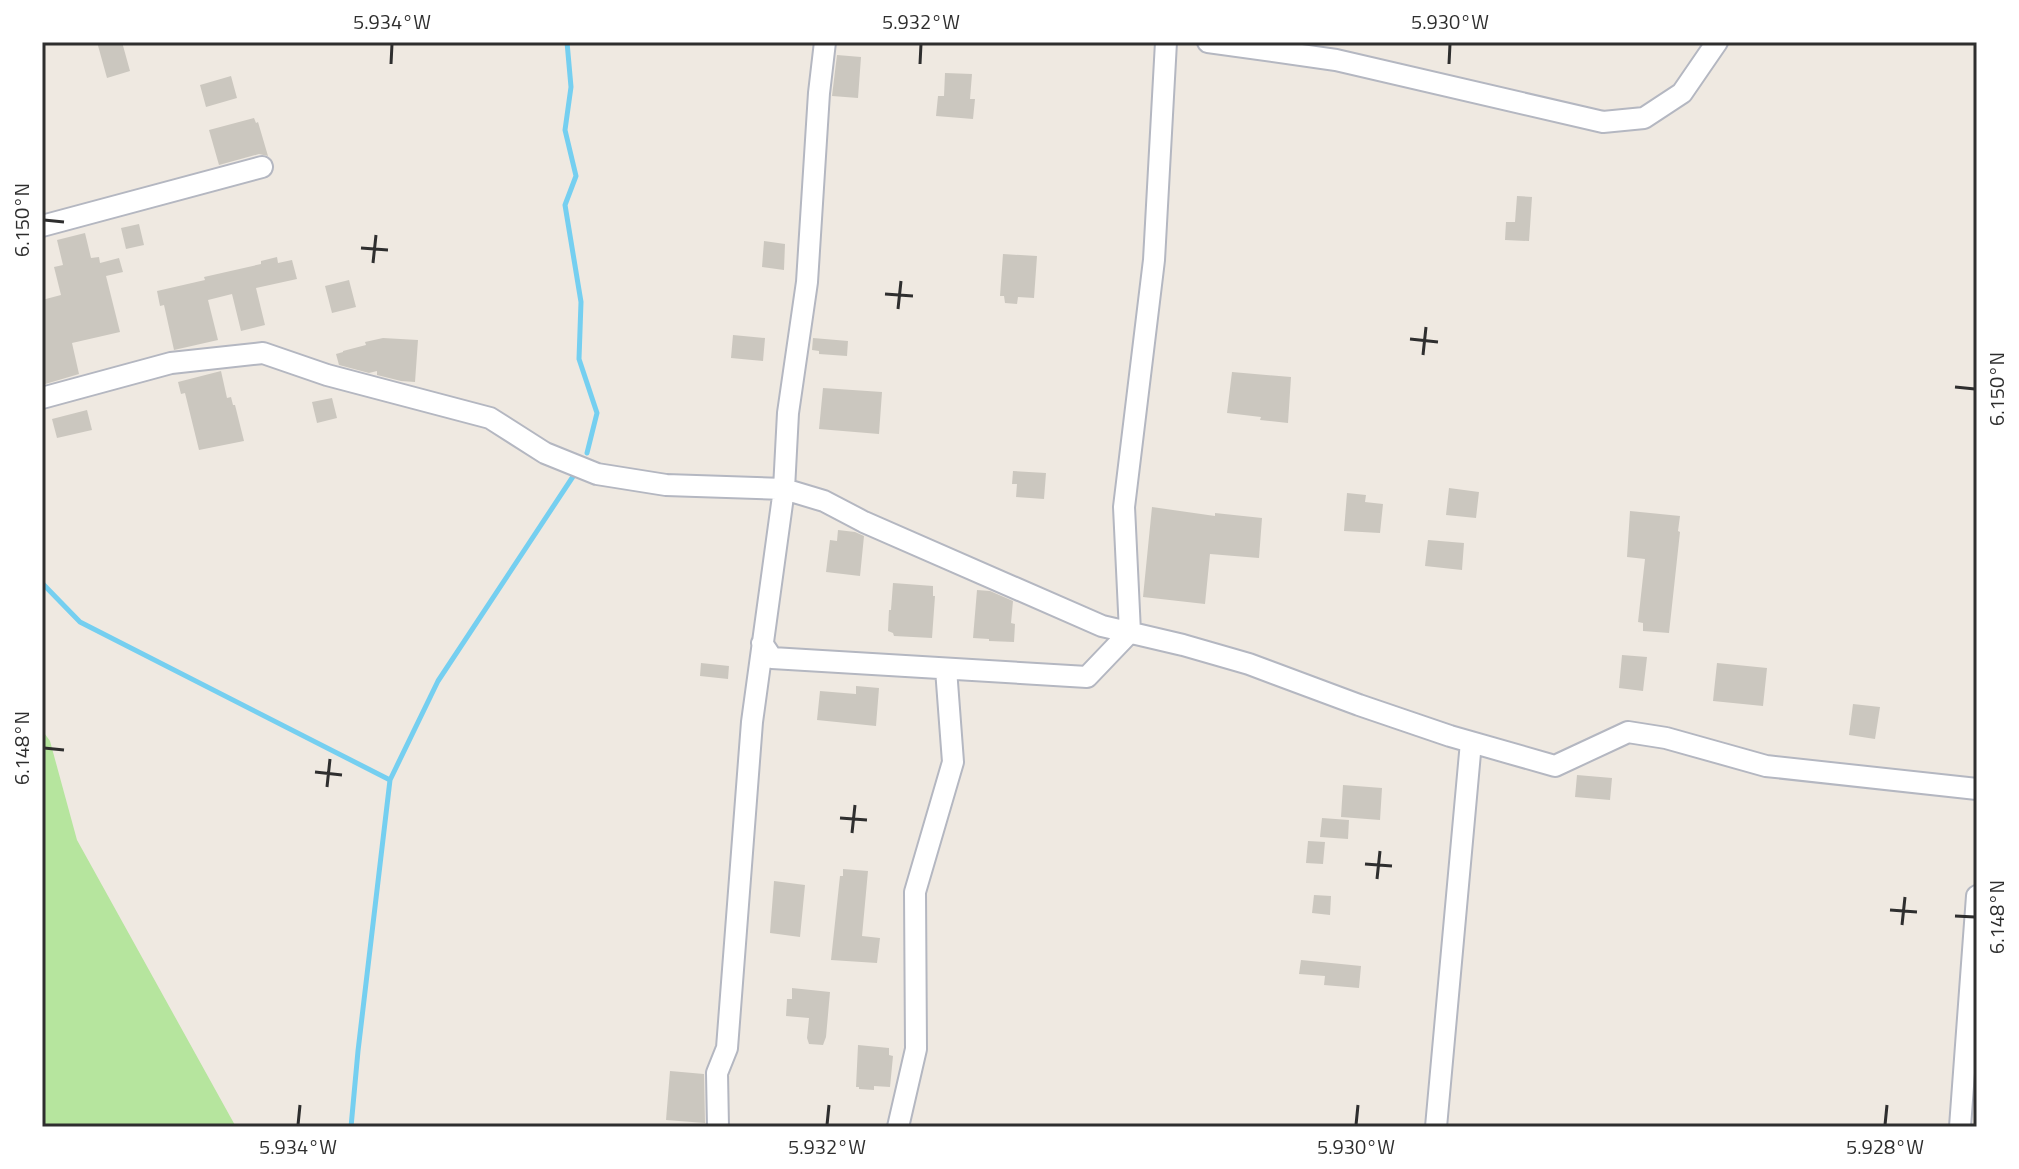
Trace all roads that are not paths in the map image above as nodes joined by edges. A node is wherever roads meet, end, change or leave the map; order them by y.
1 (825, 42) edge
2 (1166, 42) edge
3 (1208, 42) edge
4 (1717, 42) edge
5 (262, 167) dead end
6 (42, 226) edge
7 (42, 398) edge
8 (784, 489) junction
9 (1130, 632) junction
10 (762, 643) junction
11 (946, 669) junction
12 (1471, 742) junction
13 (1977, 789) edge
14 (1977, 896) edge
15 (718, 1127) edge
16 (898, 1127) edge
17 (1436, 1127) edge
18 (1960, 1127) edge

1 - 8 street
2 - 9 street
3 - 4 street
5 - 6 street
7 - 8 street
8 - 9 street
8 - 10 street
9 - 11 street
9 - 12 street
10 - 11 street
10 - 15 street
11 - 16 street
12 - 13 street
12 - 17 street
14 - 18 street

